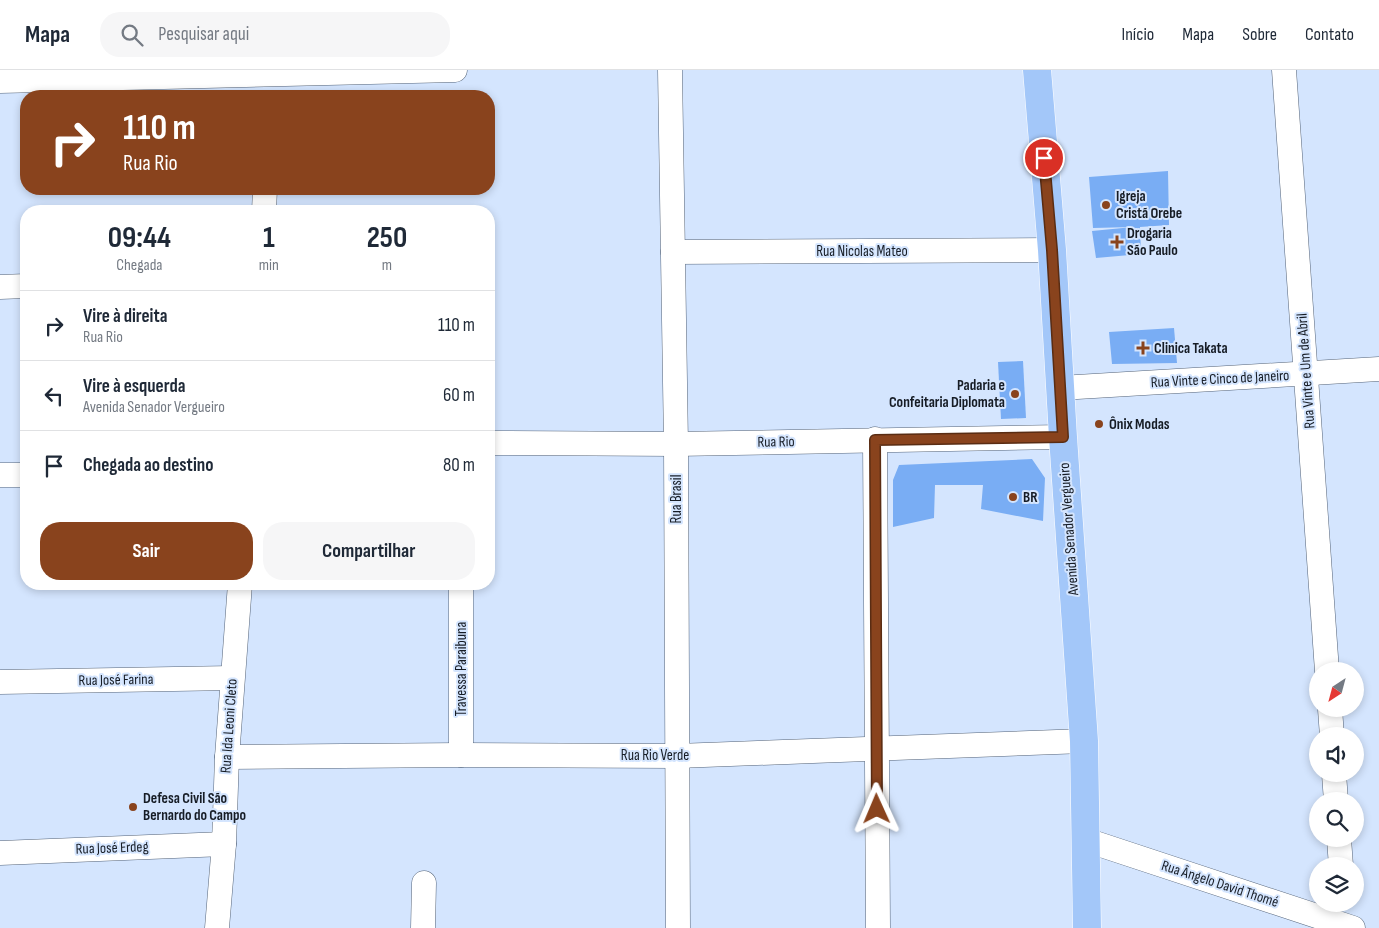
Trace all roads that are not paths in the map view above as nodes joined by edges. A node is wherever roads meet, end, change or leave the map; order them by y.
1 (455, 70) edge
2 (670, 70) edge
3 (1037, 70) edge
4 (1284, 70) edge
5 (113, 74) edge
6 (271, 80) edge
7 (0, 81) edge
8 (1052, 250) junction
9 (673, 252) junction
10 (20, 286) edge
11 (0, 287) edge
12 (1379, 369) edge
13 (1306, 374) junction
14 (1060, 388) junction
15 (1063, 437) junction
16 (875, 440) junction
17 (495, 443) edge
18 (676, 444) junction
19 (0, 475) edge
20 (20, 475) edge
21 (239, 590) edge
22 (461, 590) edge
23 (1326, 662) edge
24 (232, 678) junction
25 (0, 682) edge
26 (1084, 741) junction
27 (876, 750) junction
28 (461, 755) junction
29 (677, 756) junction
30 (226, 757) junction
31 (1086, 840) junction
32 (224, 844) junction
33 (0, 853) edge
34 (424, 883) dead end
35 (1347, 919) edge
36 (218, 928) edge
37 (423, 928) edge
38 (678, 928) edge
39 (878, 928) edge
40 (1088, 928) edge

1 - 6 street
2 - 9 street, Rua Brasil
3 - 8 main road, Avenida Senador Vergueiro
4 - 13 street, Rua Vinte e Um de Abril
5 - 6 street
5 - 7 street
8 - 9 street, Rua Nicolas Mateo
8 - 14 main road, Avenida Senador Vergueiro
9 - 18 street, Rua Brasil
10 - 11 street
12 - 13 street, Rua Vinte e Cinco de Janeiro
13 - 14 street, Rua Vinte e Cinco de Janeiro
13 - 23 street, Rua Vinte e Um de Abril
14 - 15 main road, Avenida Senador Vergueiro
15 - 16 street, Rua Rio
15 - 26 main road, Avenida Senador Vergueiro
16 - 18 street, Rua Rio
16 - 27 street
17 - 18 street, Rua Rio
18 - 29 street, Rua Brasil
19 - 20 street
21 - 24 street, Rua Ida Leoni Cleto
22 - 28 street, Travessa Paraibuna
24 - 25 street, Rua José Farina
24 - 30 street, Rua Ida Leoni Cleto
26 - 27 street, Rua Rio Verde
26 - 31 main road, Avenida Senador Vergueiro
27 - 29 street, Rua Rio Verde
27 - 39 street
28 - 29 street, Rua Rio Verde
28 - 30 street, Rua Rio Verde
29 - 38 street, Rua Brasil
30 - 32 street, Rua Ida Leoni Cleto
31 - 35 street, Rua Ângelo David Thomé
31 - 40 main road, Avenida Senador Vergueiro
32 - 33 street, Rua José Erdeg
32 - 36 street, Rua Ida Leoni Cleto
34 - 37 street

